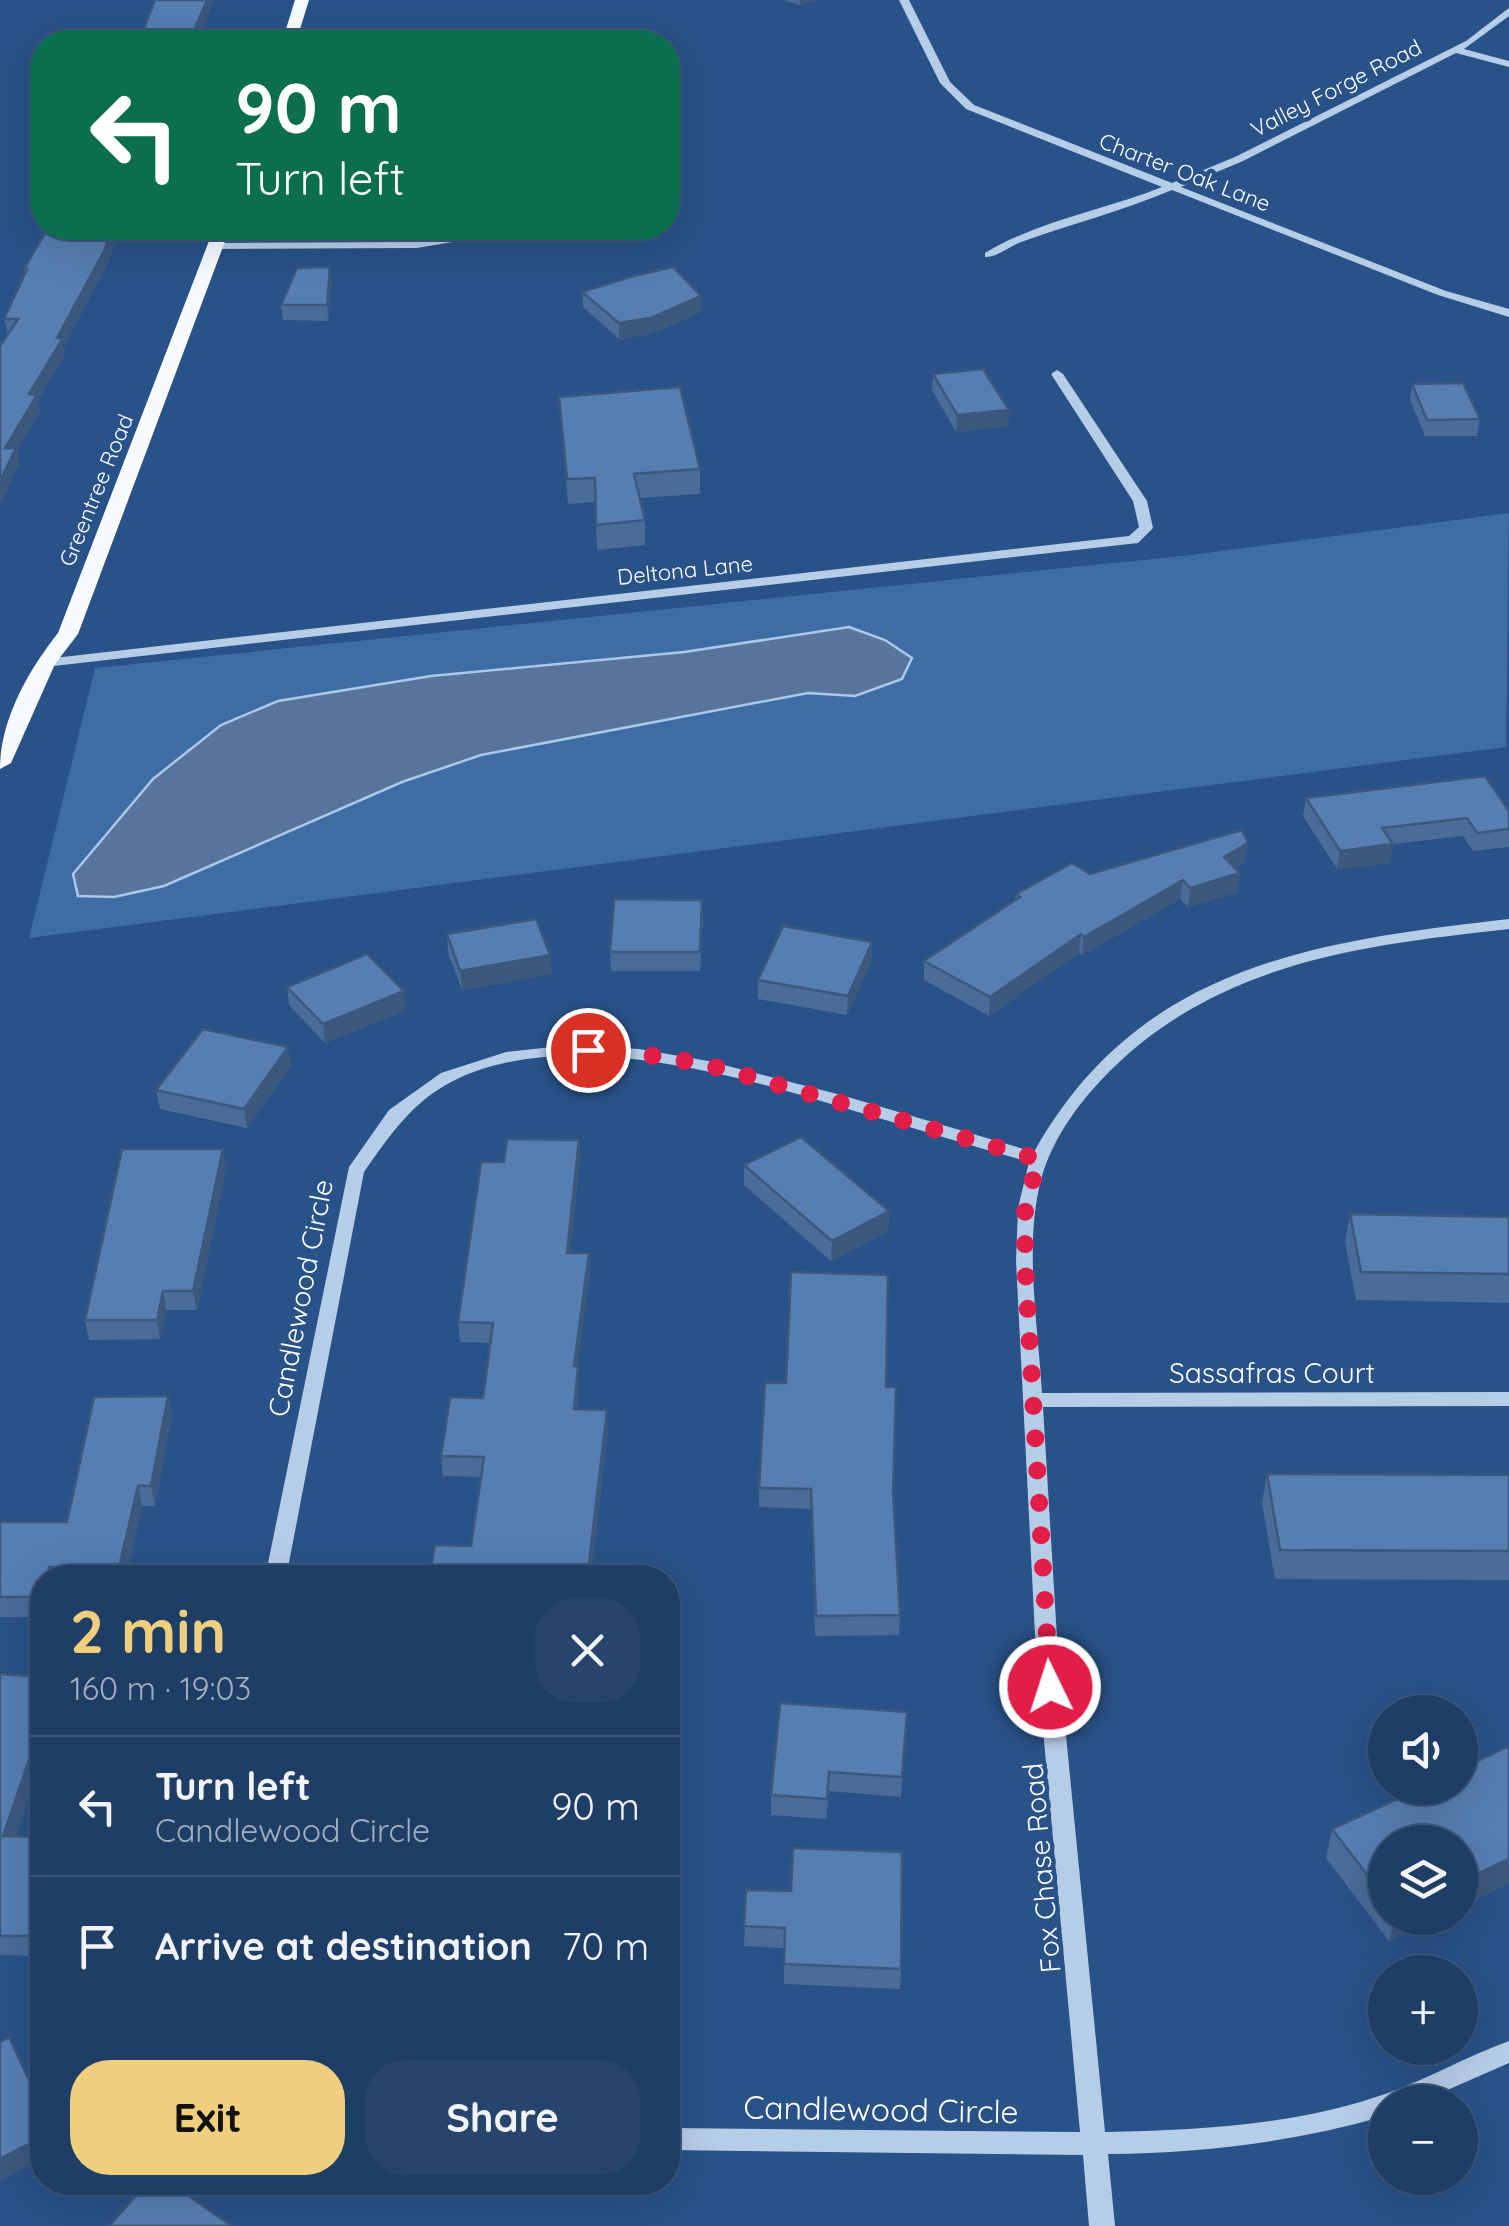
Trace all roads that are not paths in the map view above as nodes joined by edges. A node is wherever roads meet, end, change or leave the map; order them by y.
1 (302, 0) edge
2 (904, 0) edge
3 (1509, 12) edge
4 (293, 30) edge
5 (1455, 50) junction
6 (1509, 64) edge
7 (1172, 188) junction
8 (217, 240) edge
9 (293, 240) edge
10 (447, 240) edge
11 (988, 255) dead end
12 (1509, 313) edge
13 (1057, 374) dead end
14 (45, 663) junction
15 (9, 719) edge
16 (0, 763) edge
17 (1509, 924) edge
18 (1038, 1159) junction
19 (1036, 1400) junction
20 (1509, 1400) edge
21 (278, 1565) edge
22 (1509, 2052) edge
23 (1433, 2085) edge
24 (1368, 2109) edge
25 (680, 2139) edge
26 (1095, 2144) junction
27 (1102, 2226) edge

1 - 4 main road
2 - 7 street, Charter Oak Lane
3 - 5 street, Valley Forge Road
5 - 6 street
5 - 7 street, Valley Forge Road
7 - 11 street, Valley Forge Road
7 - 12 street, Charter Oak Lane
8 - 14 main road, Greentree Road
9 - 10 street
13 - 14 street, Deltona Lane
14 - 15 main road, Greentree Road
15 - 16 main road, Greentree Road
17 - 18 street, Fox Chase Road
18 - 19 street, Fox Chase Road
18 - 21 street, Candlewood Circle
19 - 20 street, Sassafras Court
19 - 26 street, Fox Chase Road
22 - 23 street
24 - 26 street, Candlewood Circle
25 - 26 street, Candlewood Circle
26 - 27 street, Fox Chase Road

